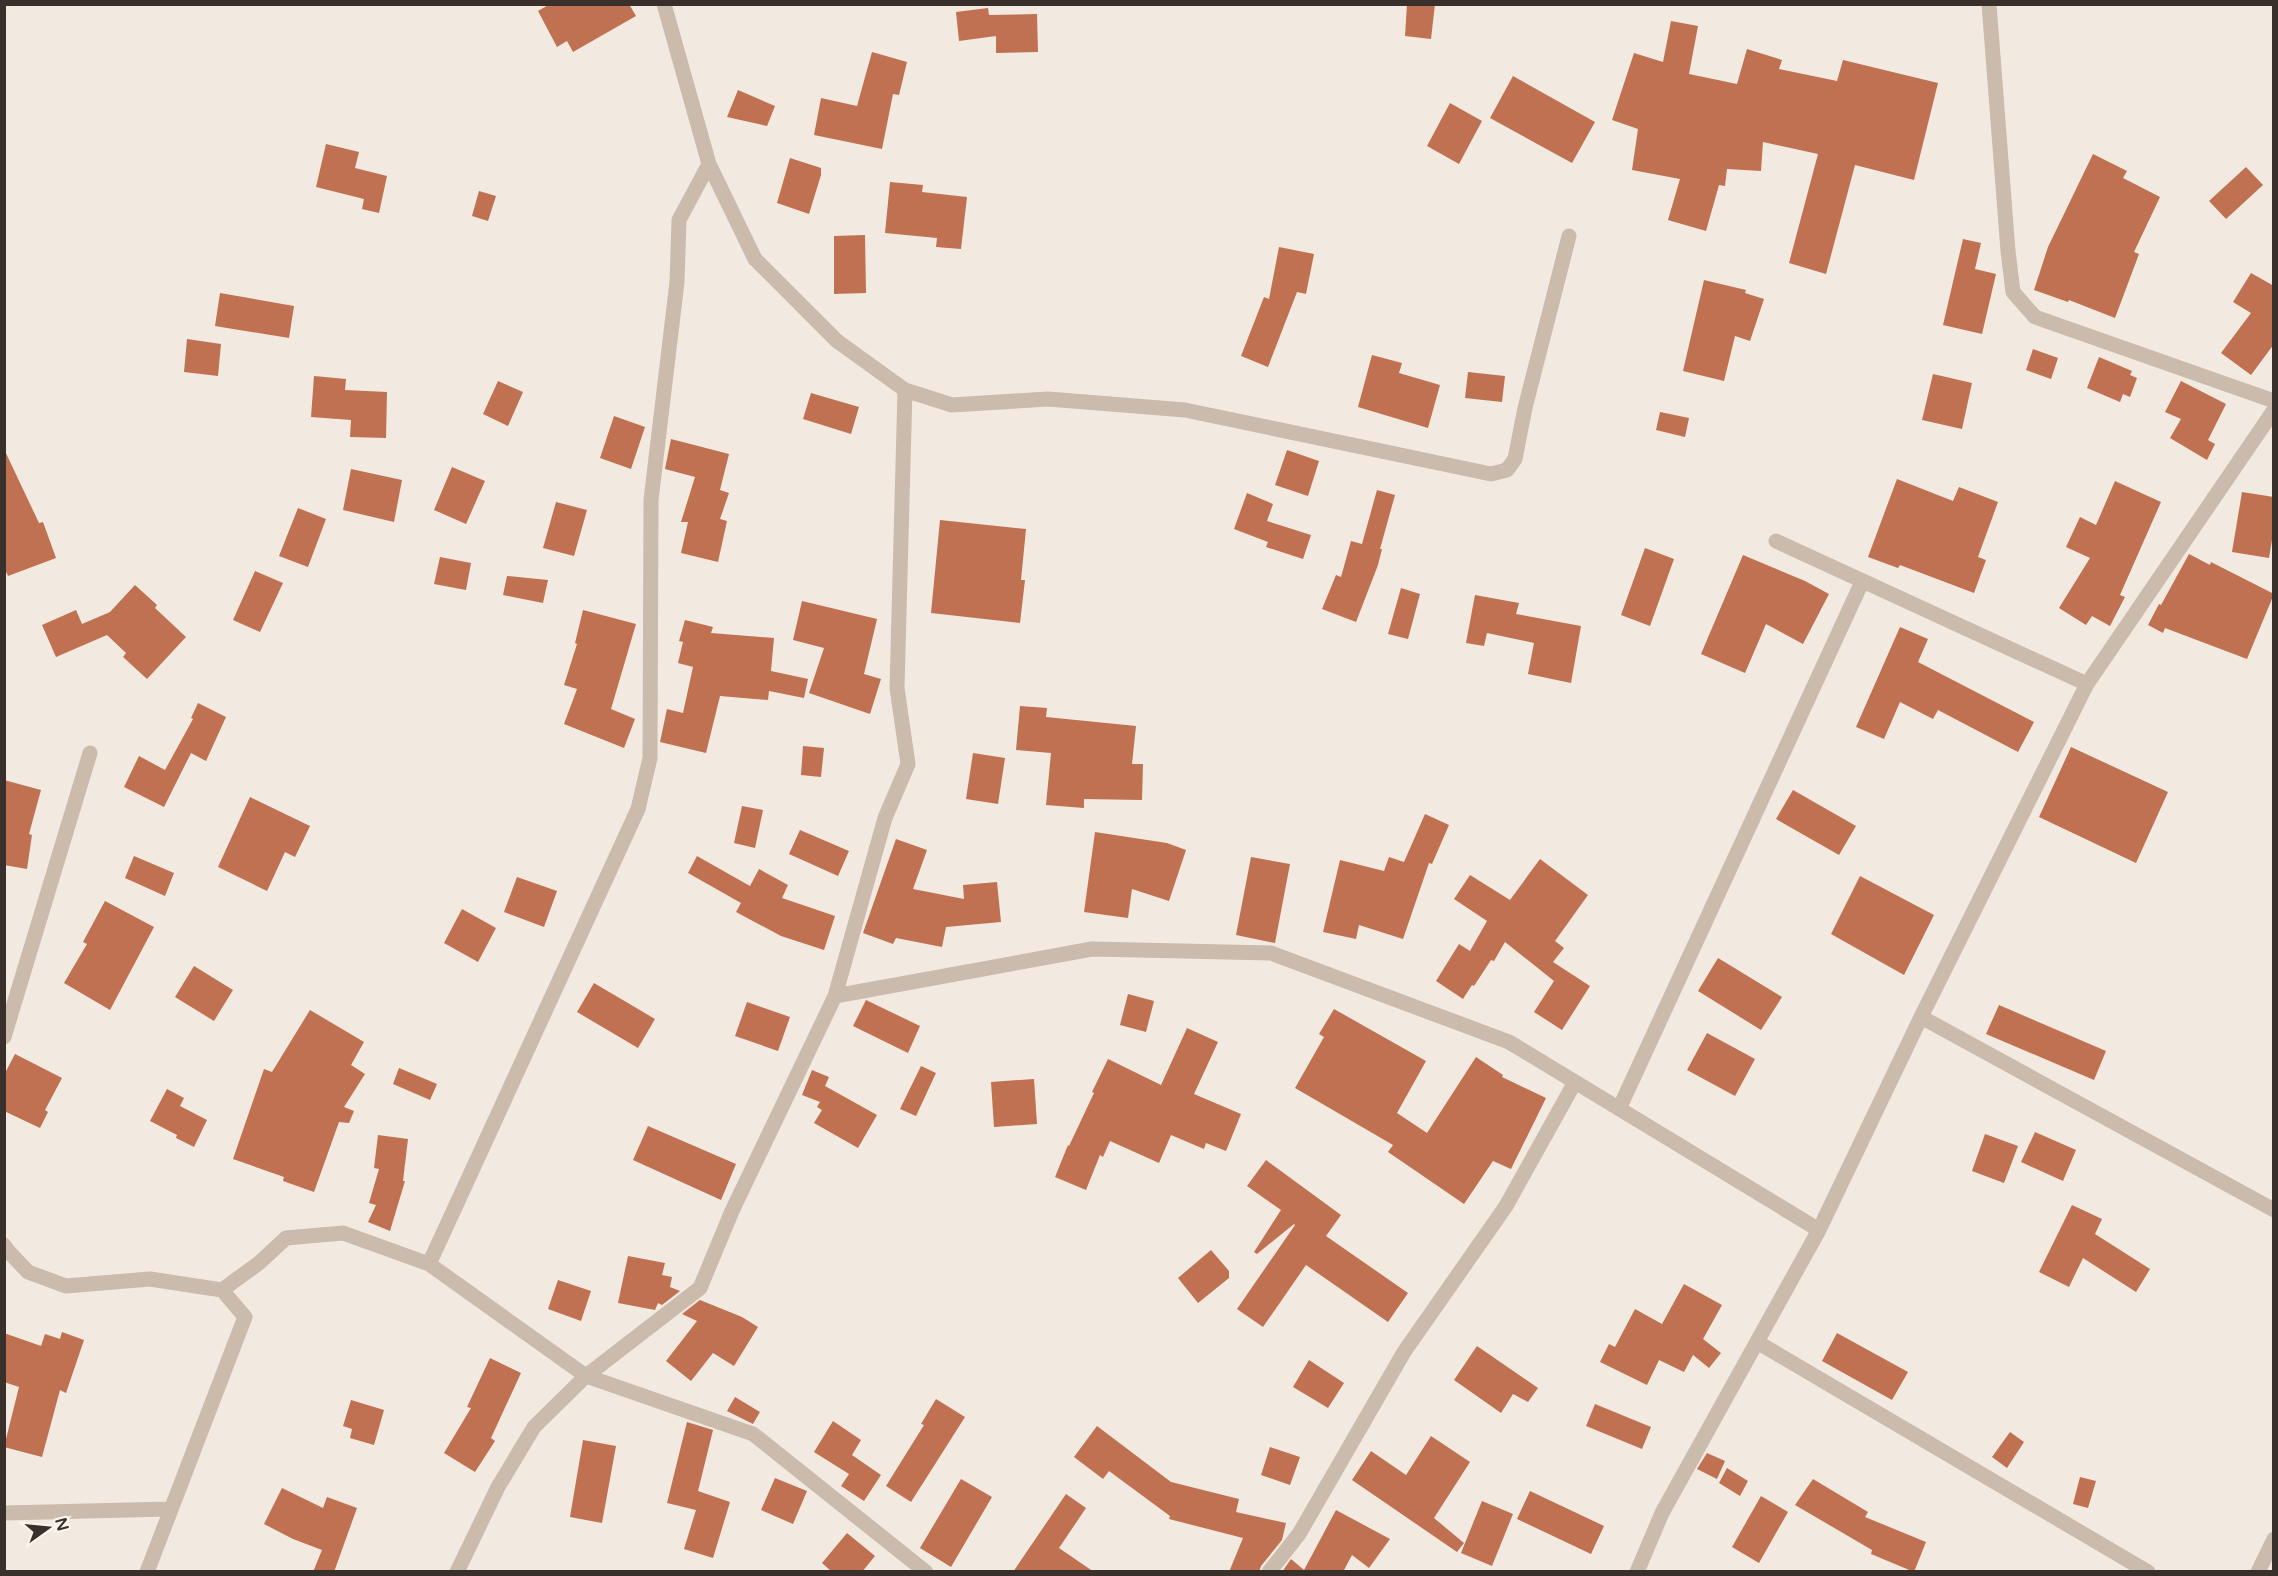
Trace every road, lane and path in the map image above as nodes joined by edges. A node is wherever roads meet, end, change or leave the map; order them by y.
1 (664, 4) edge
2 (1989, 4) edge
3 (709, 164) junction
4 (1569, 236) dead end
5 (905, 390) junction
6 (2274, 401) edge
7 (2274, 410) edge
8 (1776, 541) dead end
9 (1862, 582) junction
10 (2087, 684) junction
11 (90, 753) dead end
12 (835, 996) junction
13 (1921, 1017) junction
14 (4, 1037) edge
15 (1575, 1082) junction
16 (1619, 1109) junction
17 (2274, 1210) edge
18 (1819, 1230) junction
19 (4, 1245) edge
20 (429, 1264) junction
21 (222, 1290) junction
22 (1757, 1342) junction
23 (586, 1376) junction
24 (170, 1509) junction
25 (4, 1513) edge
26 (2274, 1539) edge
27 (147, 1572) edge
28 (457, 1572) edge
29 (926, 1572) edge
30 (1269, 1572) edge
31 (1637, 1572) edge
32 (2148, 1572) edge
33 (2258, 1572) edge

1 - 3 street
2 - 6 street
3 - 5 street
3 - 20 street
4 - 5 street
5 - 12 street
7 - 10 street
8 - 9 street
9 - 10 street
9 - 16 street
10 - 13 street
11 - 14 street
12 - 15 street
12 - 23 street
13 - 17 street
13 - 18 street
15 - 16 street
15 - 30 street
16 - 18 street
18 - 22 street
19 - 21 street
20 - 21 street
20 - 23 street
21 - 24 street
22 - 31 street
22 - 32 street
23 - 28 street
23 - 29 street
24 - 25 street
24 - 27 street
26 - 33 street

